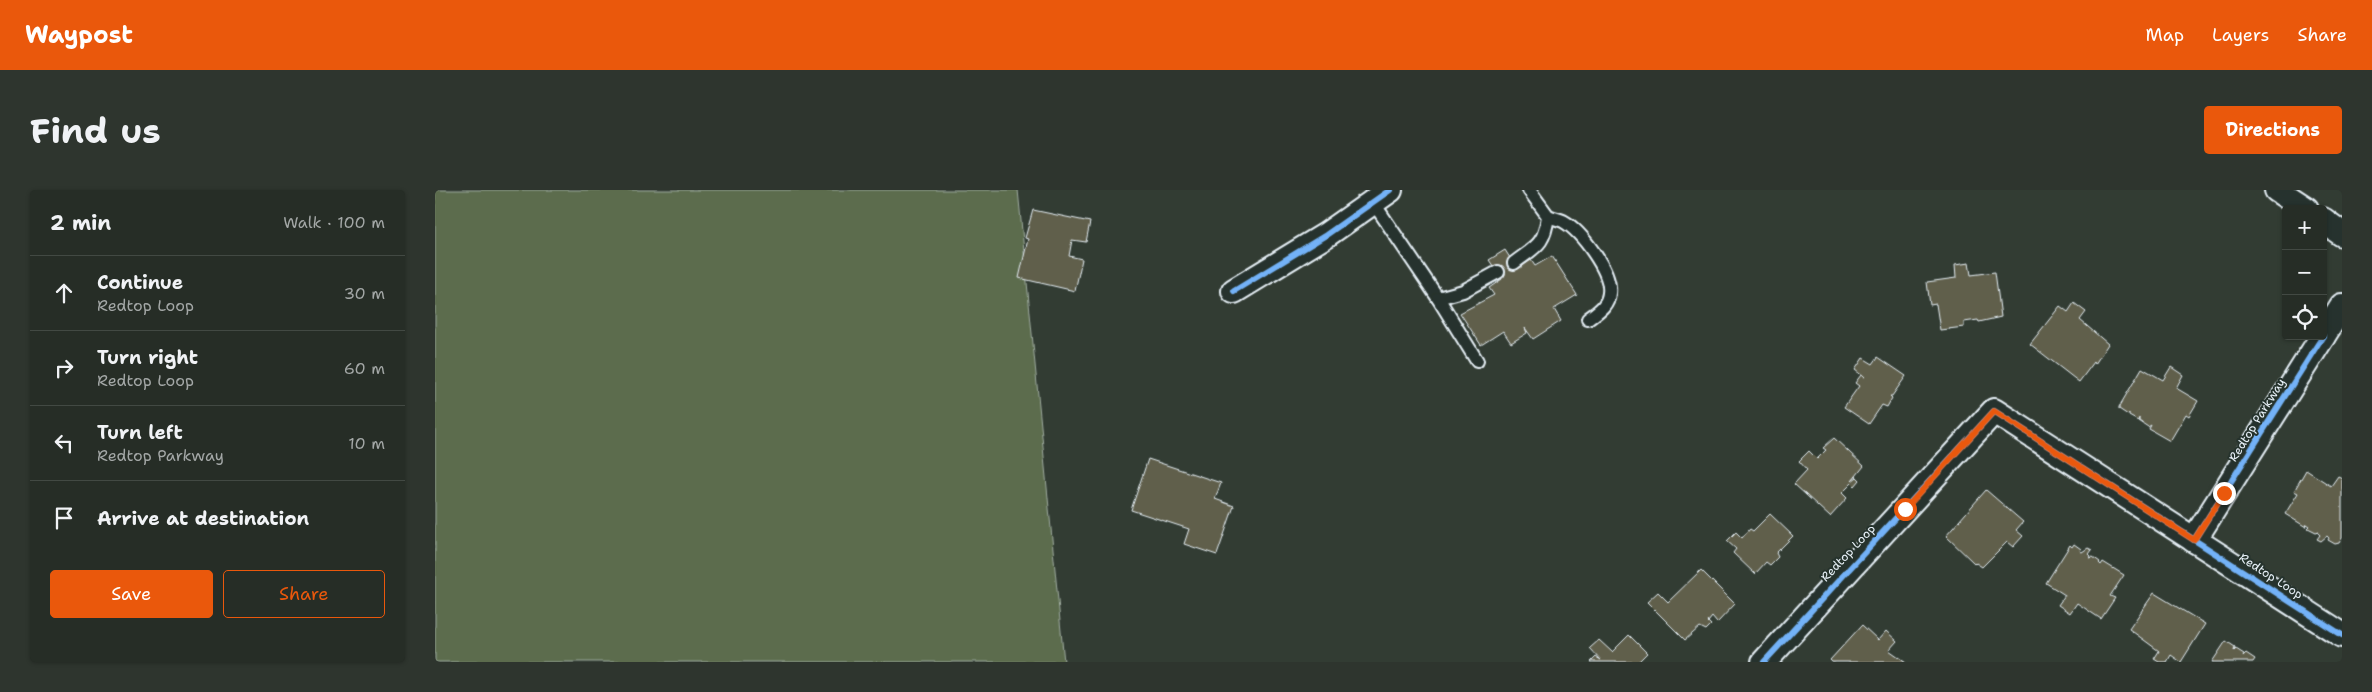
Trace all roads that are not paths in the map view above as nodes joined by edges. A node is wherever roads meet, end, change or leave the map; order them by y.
1 (1529, 190) edge
2 (2277, 190) edge
3 (1381, 196) edge
4 (2301, 205) edge
5 (1548, 216) junction
6 (2327, 223) edge
7 (2342, 234) edge
8 (1514, 263) dead end
9 (1498, 272) dead end
10 (1234, 291) dead end
11 (1438, 298) junction
12 (2342, 306) edge
13 (1588, 319) dead end
14 (2327, 330) edge
15 (2320, 340) edge
16 (1477, 361) dead end
17 (2194, 540) junction
18 (2342, 635) edge
19 (1764, 662) edge

1 - 5 lane
2 - 4 street
3 - 10 street
3 - 11 lane
5 - 8 lane
5 - 13 lane
6 - 7 street
9 - 11 lane
11 - 16 lane
12 - 14 street, Redtop Parkway
15 - 17 street, Redtop Parkway
17 - 18 street, Redtop Loop
17 - 19 street, Redtop Loop

